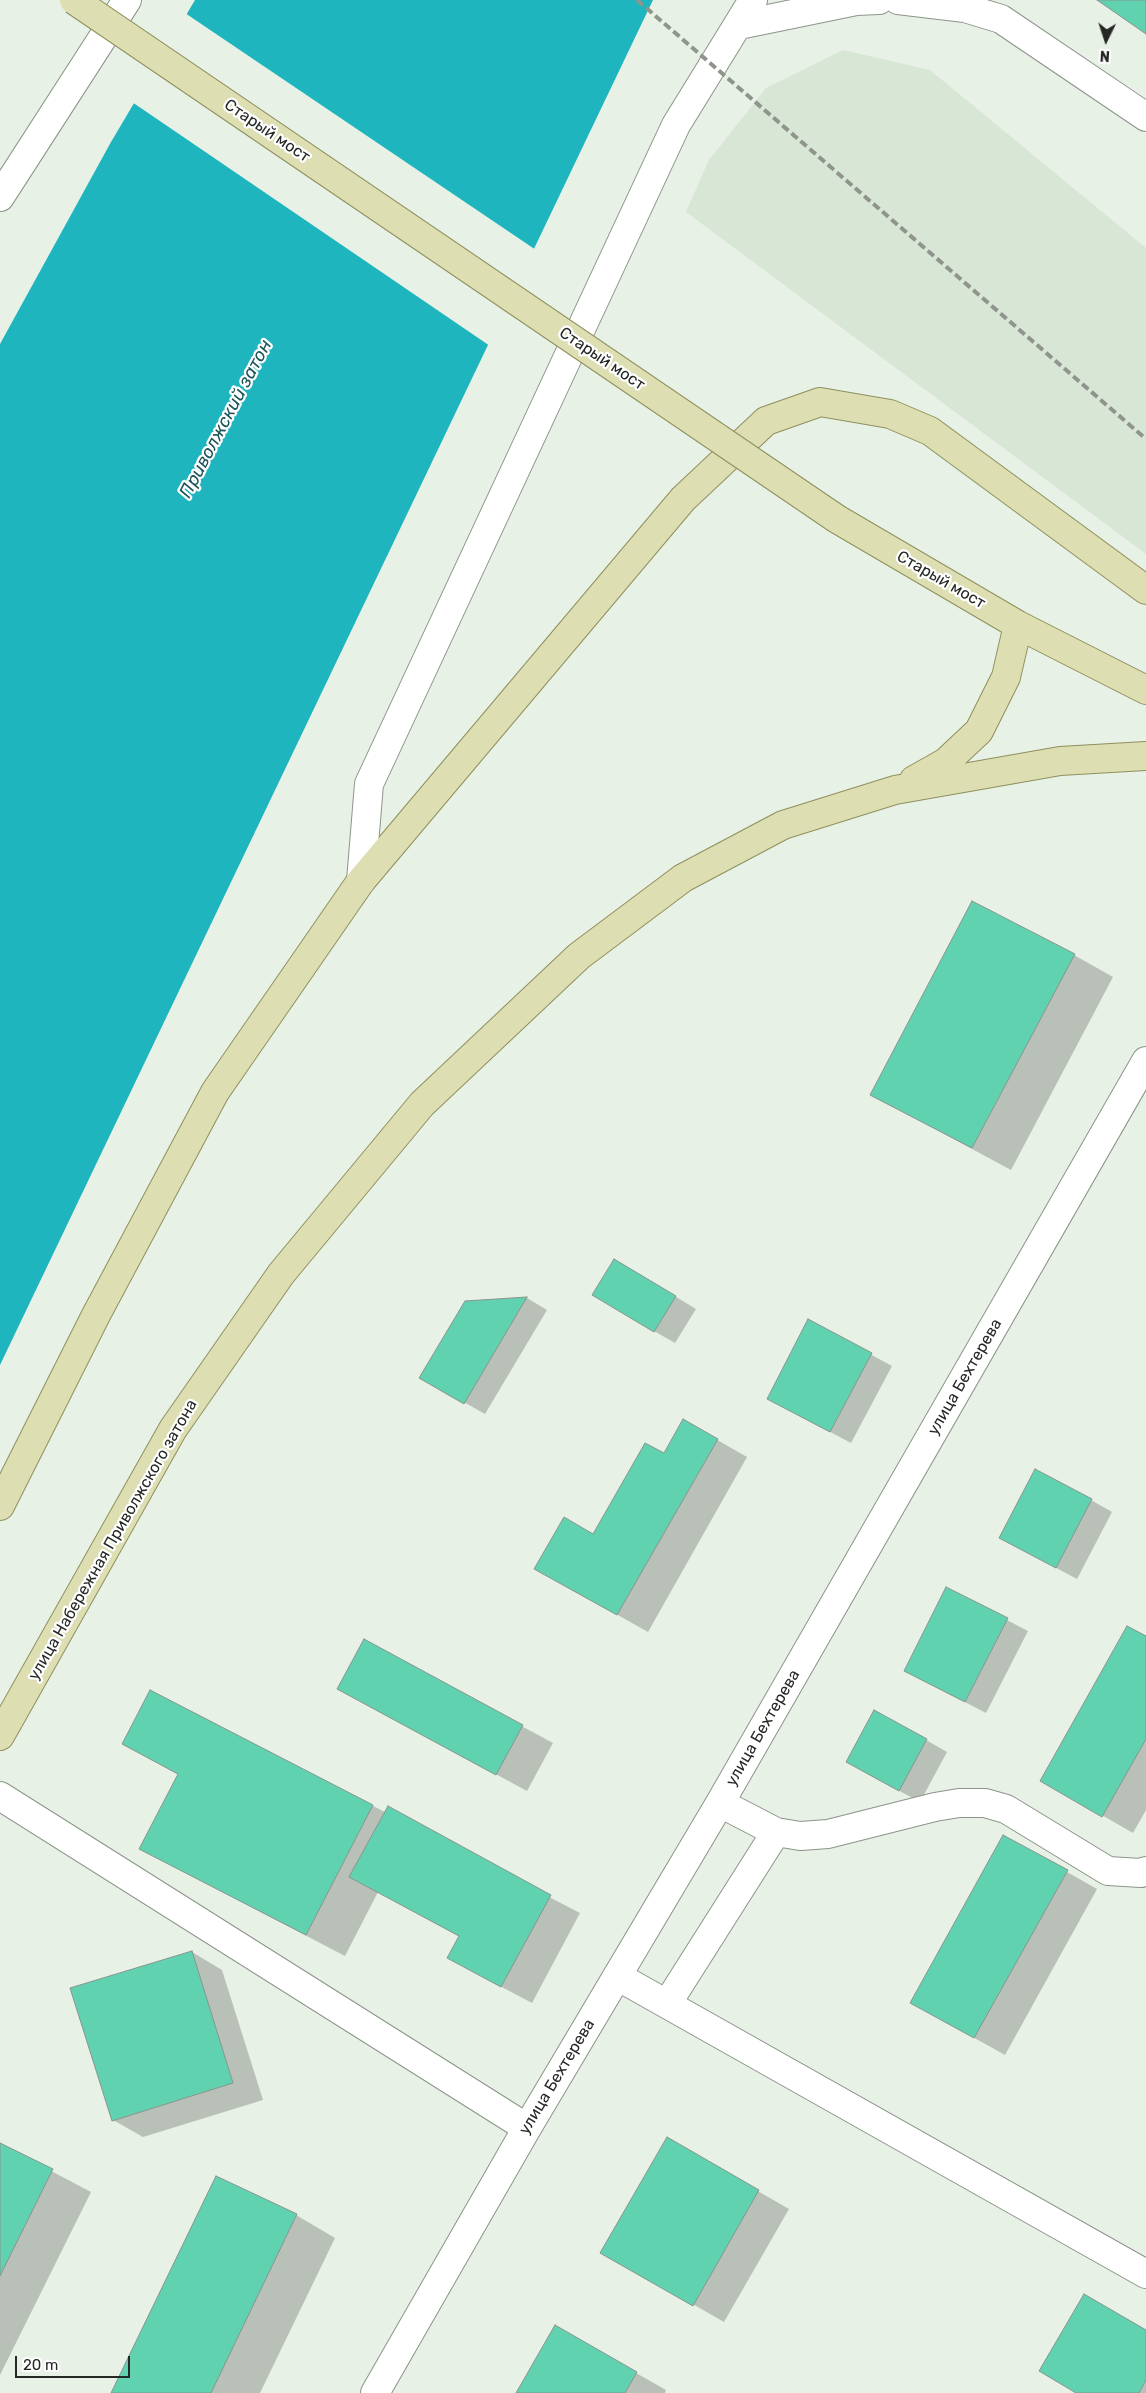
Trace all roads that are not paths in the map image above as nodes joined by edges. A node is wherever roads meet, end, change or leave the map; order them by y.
1 (74, 0) edge
2 (127, 0) edge
3 (752, 0) edge
4 (879, 0) edge
5 (898, 0) edge
6 (739, 25) junction
7 (1146, 117) edge
8 (0, 198) edge
9 (1146, 590) edge
10 (1018, 625) junction
11 (1146, 690) edge
12 (1146, 756) edge
13 (895, 790) junction
14 (361, 882) junction
15 (1146, 1061) edge
16 (0, 1506) edge
17 (0, 1736) edge
18 (0, 1796) edge
19 (720, 1803) junction
20 (776, 1832) junction
21 (1146, 1870) edge
22 (618, 1976) junction
23 (667, 2004) junction
24 (527, 2128) junction
25 (1146, 2274) edge
26 (375, 2393) edge

1 - 10 main road, Старый мост, bridge
2 - 8 street
3 - 6 street
4 - 6 street
5 - 7 street
6 - 14 street
9 - 14 main road
10 - 11 main road, Старый мост
10 - 13 main road
12 - 13 main road, улица Набережная Приволжского затона
13 - 17 main road, улица Набережная Приволжского затона
14 - 16 main road
15 - 19 street, улица Бехтерева
18 - 24 street
19 - 20 street
19 - 22 street, улица Бехтерева
20 - 21 street
20 - 23 street
22 - 23 street
22 - 24 street, улица Бехтерева
23 - 25 street
24 - 26 street, улица Бехтерева

